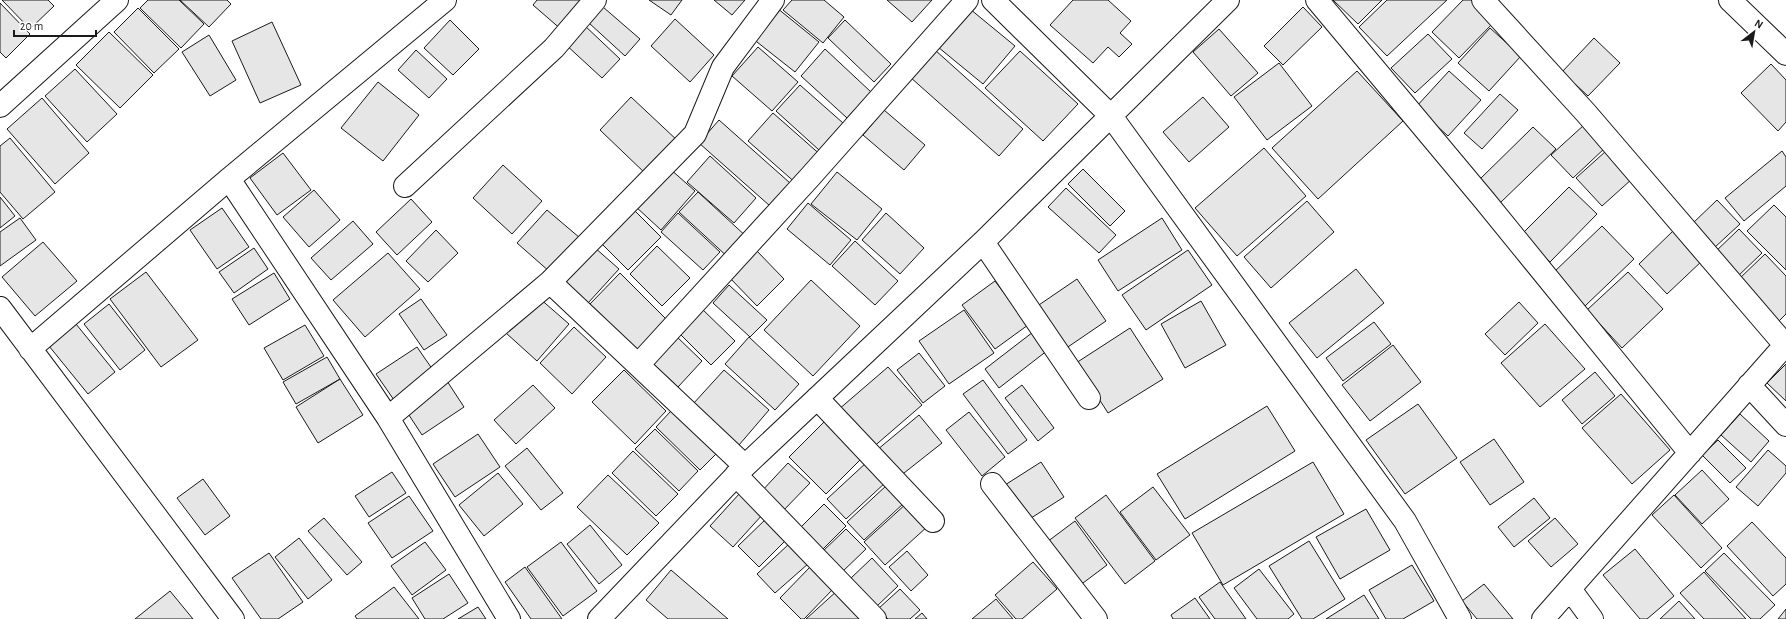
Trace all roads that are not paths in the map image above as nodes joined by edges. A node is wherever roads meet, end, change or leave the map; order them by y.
1 (117, 0) edge
2 (445, 0) edge
3 (595, 0) edge
4 (773, 0) edge
5 (967, 0) edge
6 (993, 0) edge
7 (1228, 0) edge
8 (1317, 0) edge
9 (1483, 0) edge
10 (1730, 0) edge
11 (1786, 54) edge
12 (0, 106) edge
13 (1111, 116) junction
14 (229, 180) junction
15 (405, 186) dead end
16 (983, 242) junction
17 (550, 282) junction
18 (0, 308) edge
19 (1785, 345) edge
20 (30, 349) junction
21 (639, 364) junction
22 (1750, 385) junction
23 (818, 398) junction
24 (1089, 398) dead end
25 (388, 418) junction
26 (1786, 425) edge
27 (1690, 453) junction
28 (741, 470) junction
29 (992, 484) dead end
30 (933, 521) dead end
31 (1570, 589) junction
32 (233, 619) edge
33 (509, 619) edge
34 (599, 619) edge
35 (875, 619) edge
36 (1096, 619) edge
37 (1460, 619) edge
38 (1543, 619) edge
39 (1592, 619) edge

1 - 12 street
2 - 14 street
3 - 15 street
4 - 17 street
5 - 21 street
6 - 13 street
7 - 13 street
8 - 27 street
9 - 19 street
10 - 11 street
13 - 16 street
13 - 37 street
14 - 20 street
14 - 25 street
16 - 23 street
16 - 24 street
17 - 21 street
17 - 25 street
18 - 20 street
19 - 22 street
20 - 32 street
21 - 28 street
22 - 26 street
22 - 27 street
23 - 28 street
23 - 30 street
25 - 33 street
27 - 31 street
28 - 34 street
28 - 35 street
29 - 36 street
31 - 38 street
31 - 39 street

